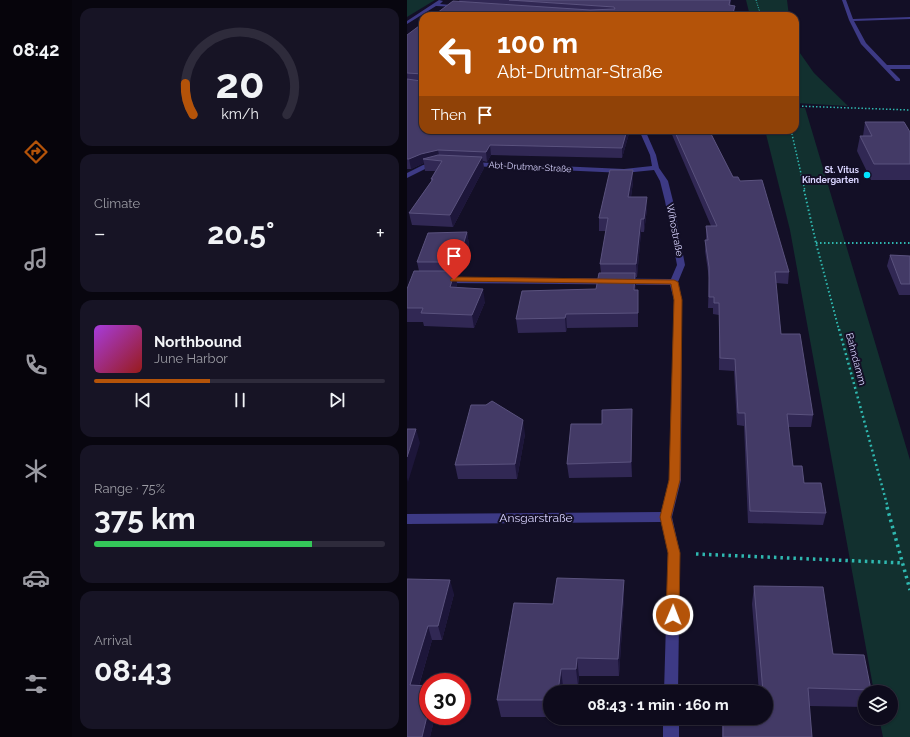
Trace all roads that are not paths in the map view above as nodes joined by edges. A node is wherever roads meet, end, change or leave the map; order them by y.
1 (443, 0) edge
2 (844, 0) edge
3 (436, 5) junction
4 (467, 7) edge
5 (425, 12) edge
6 (419, 16) edge
7 (910, 18) edge
8 (851, 20) junction
9 (407, 23) edge
10 (910, 66) edge
11 (887, 67) junction
12 (898, 80) dead end
13 (644, 134) edge
14 (441, 163) edge
15 (465, 164) edge
16 (656, 168) junction
17 (407, 176) edge
18 (431, 280) edge
19 (674, 282) junction
20 (666, 517) junction
21 (407, 519) edge
22 (671, 685) edge
23 (671, 725) edge
24 (671, 737) edge

1 - 3 street
2 - 8 street
3 - 4 street
3 - 5 street
6 - 9 street
7 - 8 street
8 - 11 street
10 - 11 street
11 - 12 street
13 - 16 street, Wihostraße
14 - 17 street
15 - 16 street, Abt-Drutmar-Straße
16 - 19 street, Wihostraße
18 - 19 street
19 - 20 street
20 - 21 street, Ansgarstraße
20 - 22 street
23 - 24 street

